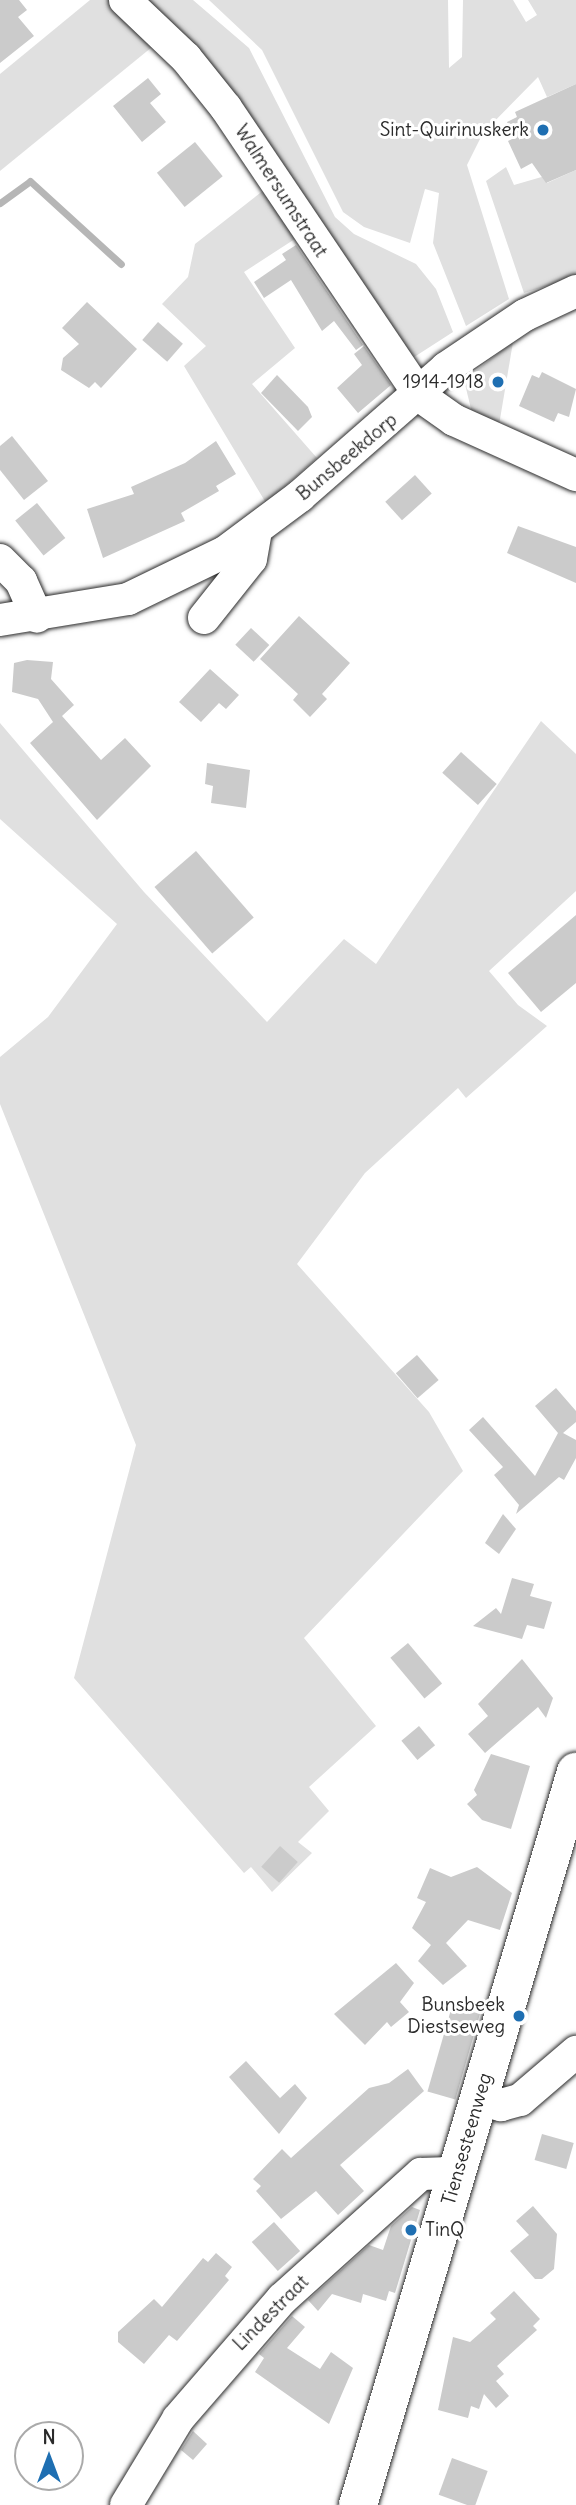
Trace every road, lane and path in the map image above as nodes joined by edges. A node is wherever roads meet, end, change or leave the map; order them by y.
1 (125, 0) edge
2 (576, 291) edge
3 (420, 396) junction
4 (576, 475) edge
5 (256, 531) junction
6 (0, 560) edge
7 (37, 617) junction
8 (204, 618) dead end
9 (0, 620) edge
10 (576, 1772) edge
11 (576, 2052) edge
12 (478, 2099) junction
13 (457, 2173) junction
14 (126, 2505) edge
15 (358, 2505) edge

1 - 3 street, Walmersumstraat
2 - 3 street, Bunsbeekdorp
3 - 4 street
3 - 5 street, Bunsbeekdorp
5 - 7 street, Bunsbeekdorp
5 - 8 street
6 - 7 street
7 - 9 street, Bunsbeekdorp
10 - 12 main road, Tiensesteenweg
11 - 12 street
12 - 13 main road, Tiensesteenweg
13 - 14 street, Lindestraat
13 - 15 main road, Tiensesteenweg

